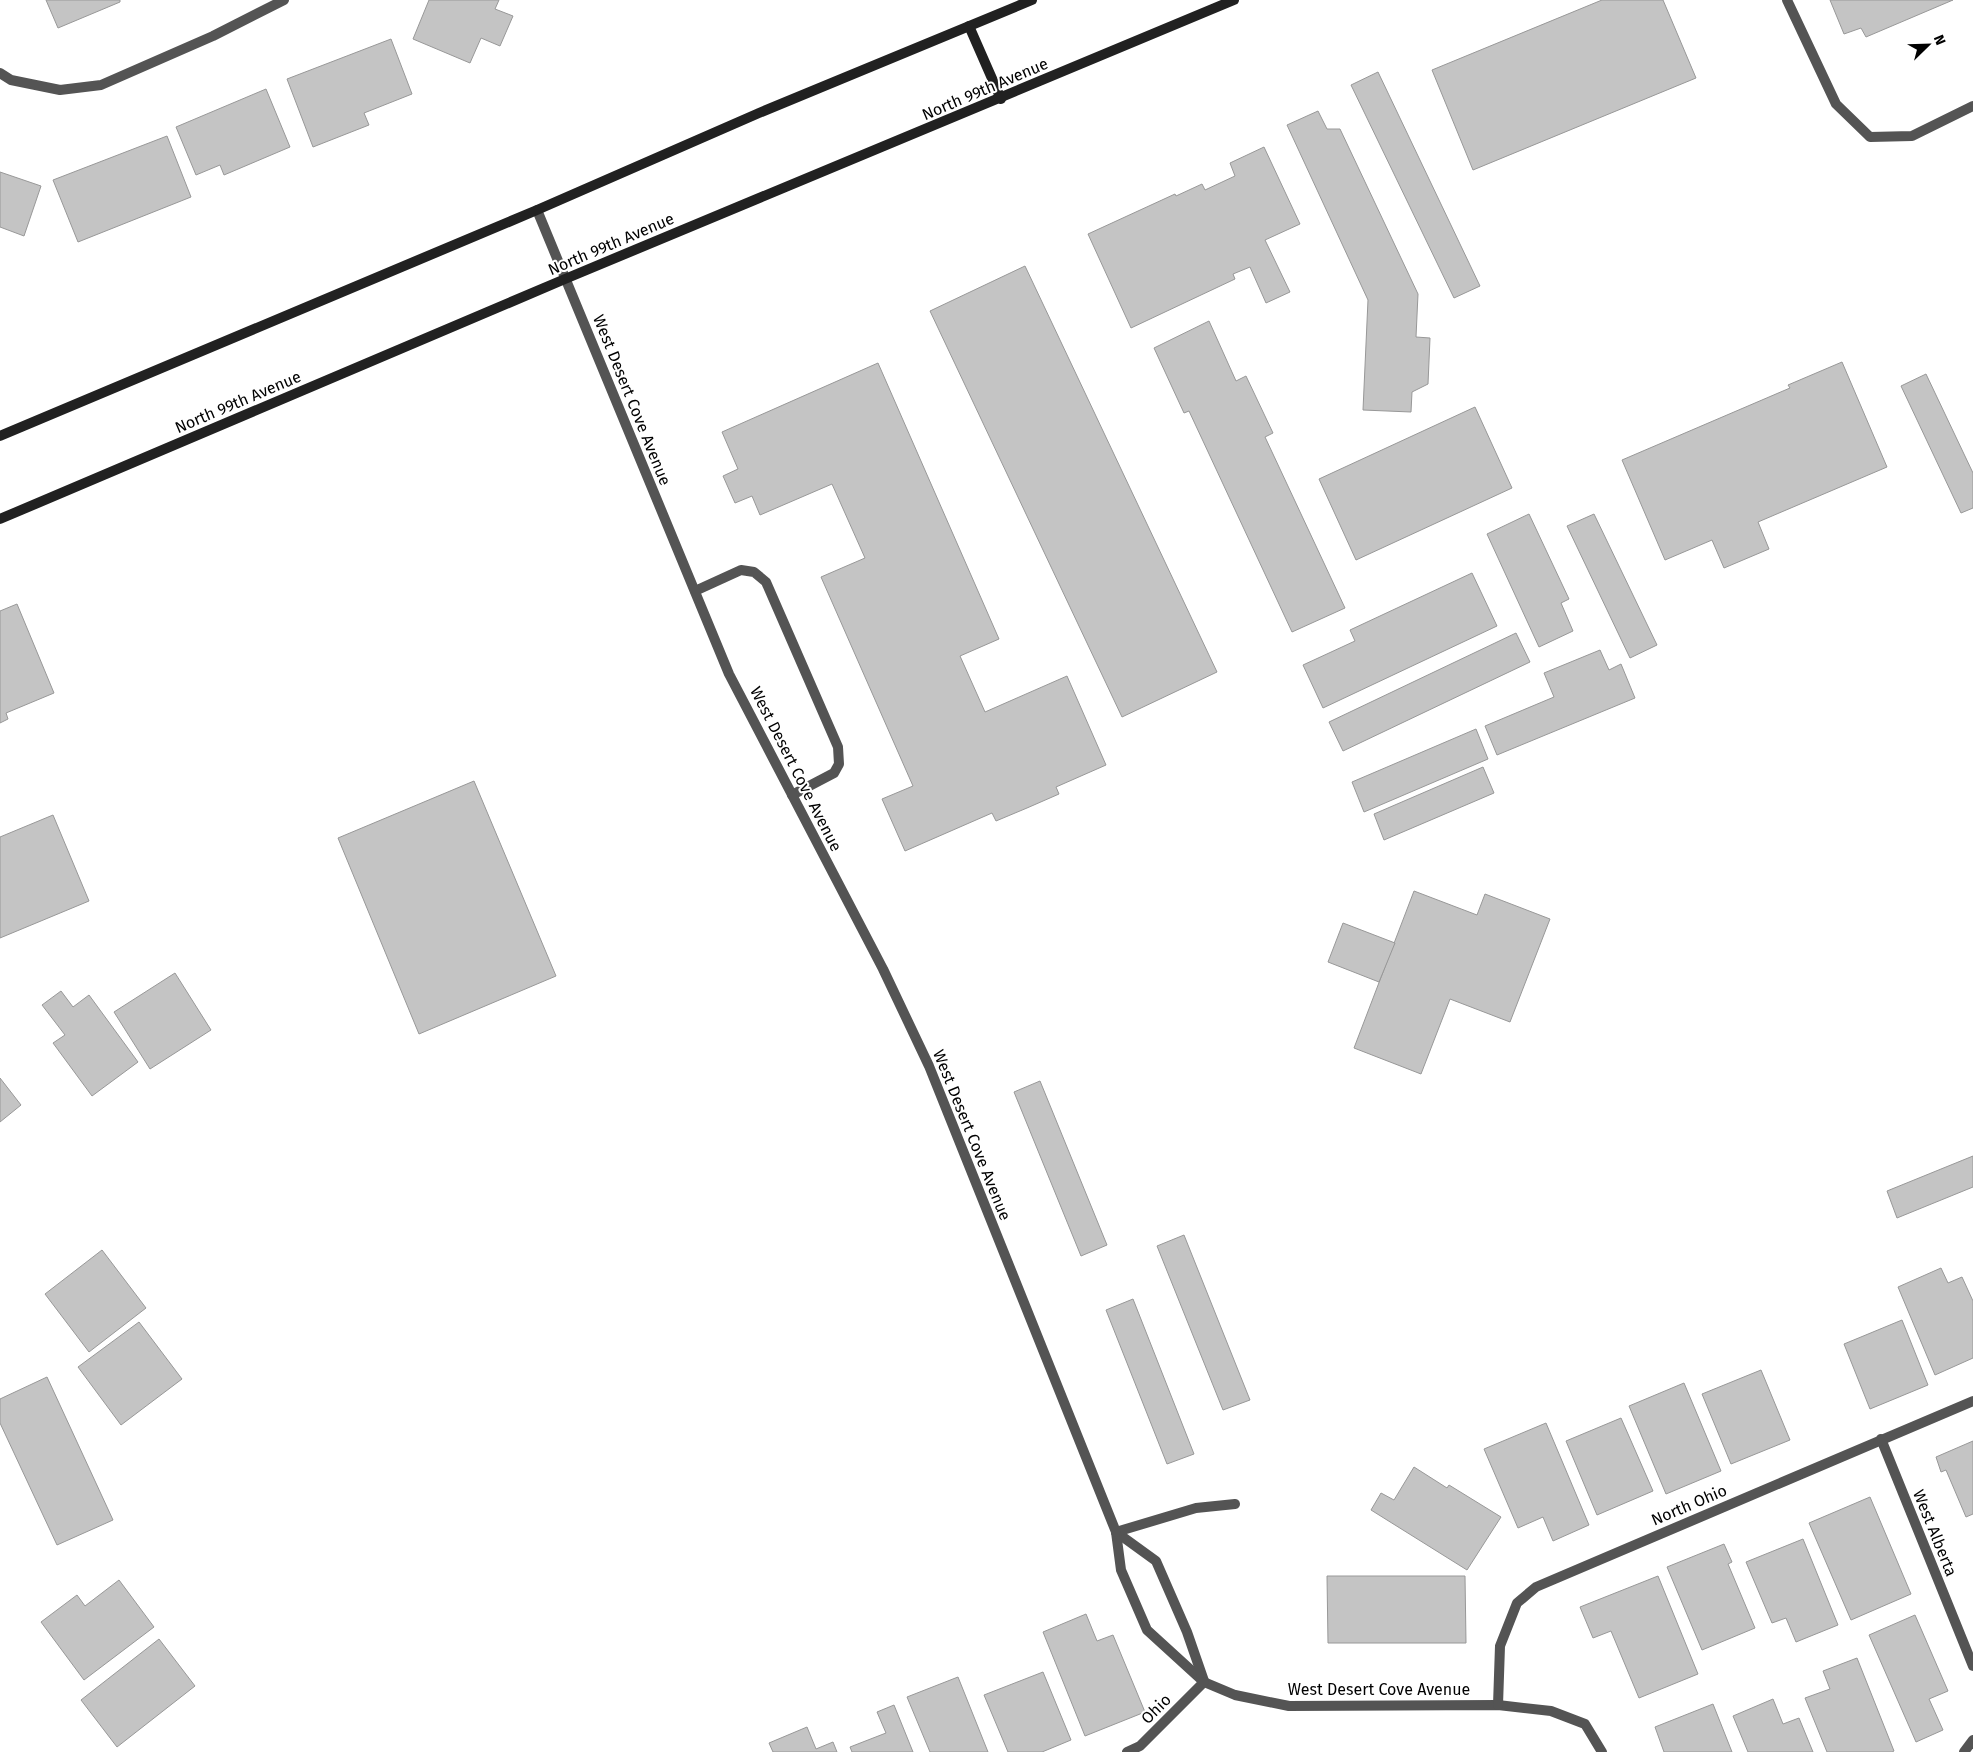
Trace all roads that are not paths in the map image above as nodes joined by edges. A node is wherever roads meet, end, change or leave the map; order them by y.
1 (284, 0) edge
2 (1032, 0) edge
3 (1234, 0) edge
4 (1787, 0) edge
5 (969, 26) junction
6 (0, 73) edge
7 (1001, 99) junction
8 (1973, 106) edge
9 (537, 210) junction
10 (566, 279) junction
11 (0, 436) edge
12 (0, 519) edge
13 (695, 591) junction
14 (792, 795) junction
15 (1973, 1401) edge
16 (1881, 1440) junction
17 (1236, 1504) dead end
18 (1116, 1532) junction
19 (1973, 1666) edge
20 (1204, 1682) junction
21 (1498, 1704) junction
22 (1973, 1740) edge
23 (1127, 1752) edge
24 (1602, 1752) edge
25 (1964, 1752) edge

1 - 6 street
2 - 5 main road
3 - 7 main road, North 99th Avenue
4 - 8 street
5 - 7 main road
5 - 9 main road
7 - 10 main road, North 99th Avenue
9 - 10 street, West Desert Cove Avenue
9 - 11 main road
10 - 12 main road, North 99th Avenue
10 - 13 street, West Desert Cove Avenue
13 - 14 street, West Desert Cove Avenue
13 - 14 street
14 - 18 street, West Desert Cove Avenue
15 - 16 street, North Ohio
16 - 19 street, West Alberta
16 - 21 street, North Ohio
17 - 18 street
18 - 20 street
18 - 20 street, West Desert Cove Avenue
20 - 21 street, West Desert Cove Avenue
20 - 23 street, Ohio
21 - 24 street, West Desert Cove Avenue
22 - 25 street

